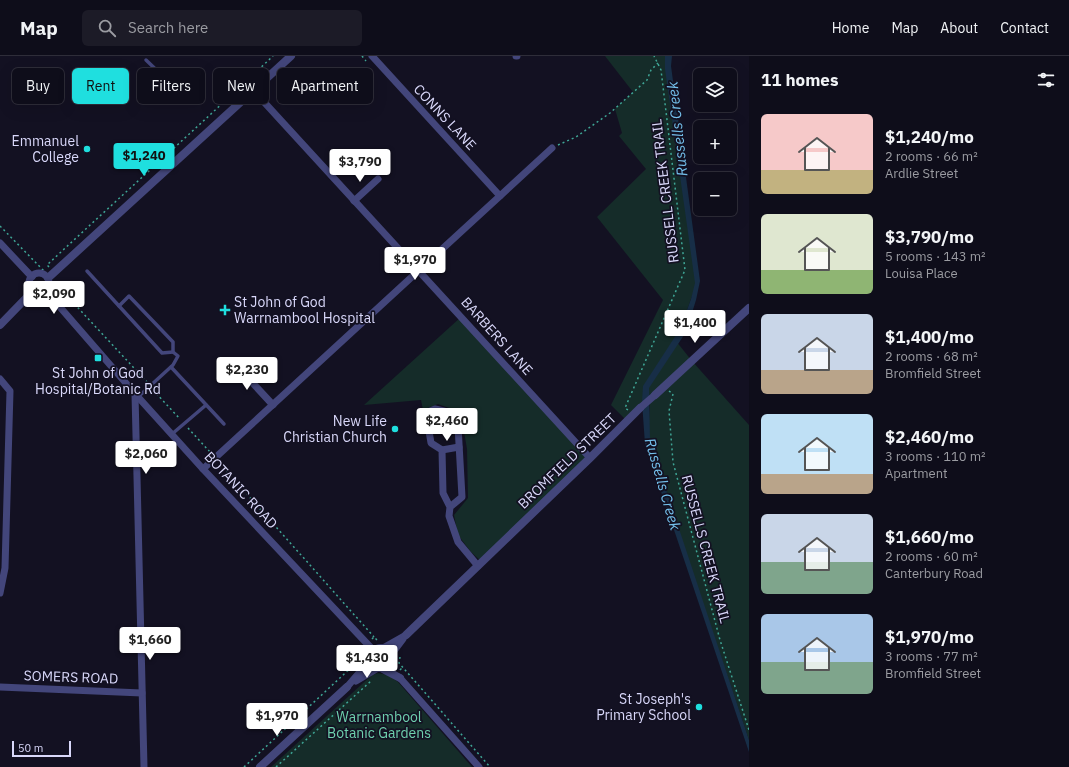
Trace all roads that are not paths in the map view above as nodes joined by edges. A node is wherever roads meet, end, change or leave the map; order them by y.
1 (291, 56) edge
2 (372, 56) edge
3 (146, 60) dead end
4 (154, 68) edge
5 (269, 77) edge
6 (240, 104) edge
7 (266, 104) edge
8 (552, 148) road end
9 (378, 179) dead end
10 (500, 196) junction
11 (354, 201) junction
12 (0, 243) edge
13 (87, 271) dead end
14 (419, 271) junction
15 (50, 275) junction
16 (32, 276) junction
17 (33, 291) junction
18 (46, 291) junction
19 (119, 306) junction
20 (749, 308) edge
21 (0, 325) edge
22 (174, 352) junction
23 (235, 364) dead end
24 (170, 367) junction
25 (0, 379) edge
26 (655, 395) joint
27 (136, 396) junction
28 (206, 405) junction
29 (273, 405) junction
30 (640, 408) joint
31 (224, 424) dead end
32 (172, 434) junction
33 (459, 447) junction
34 (442, 450) junction
35 (590, 458) junction
36 (203, 469) junction
37 (450, 507) junction
38 (478, 566) junction
39 (0, 593) edge
40 (406, 635) junction
41 (381, 645) junction
42 (374, 651) junction
43 (393, 655) junction
44 (371, 659) junction
45 (380, 668) junction
46 (364, 672) junction
47 (400, 672) junction
48 (0, 687) edge
49 (347, 688) joint
50 (142, 693) junction
51 (144, 767) edge
52 (260, 767) edge
53 (479, 767) edge

1 - 5 street
2 - 10 street, CONNS LANE
3 - 4 lane
6 - 15 street
7 - 11 street, BARBERS LANE
8 - 10 street
9 - 11 street
10 - 14 street
11 - 14 street, BARBERS LANE
12 - 16 street
13 - 19 lane
14 - 29 street
14 - 35 street, BARBERS LANE
15 - 16 street
15 - 18 street
16 - 17 street
17 - 18 street
17 - 21 street
18 - 27 street, BOTANIC ROAD
19 - 22 lane
19 - 22 lane
20 - 26 street, BROMFIELD STREET
22 - 24 lane
23 - 29 street
24 - 27 lane
24 - 28 lane
25 - 39 street
26 - 30 street, BROMFIELD STREET
27 - 32 street, BOTANIC ROAD
27 - 50 street
28 - 31 lane
28 - 32 lane
29 - 36 street
30 - 35 street, BROMFIELD STREET
32 - 36 street, BOTANIC ROAD
33 - 34 street
33 - 34 street
33 - 37 street
34 - 37 street
35 - 38 street, BROMFIELD STREET
36 - 42 street, BOTANIC ROAD
37 - 38 street
38 - 40 street, BROMFIELD STREET
40 - 41 street, BROMFIELD STREET
40 - 43 street, BROMFIELD STREET
41 - 42 street
41 - 43 street
42 - 44 street
43 - 45 street
43 - 47 street
44 - 45 street
44 - 46 street
45 - 46 street
45 - 47 street
46 - 49 street
47 - 53 street
48 - 50 street, SOMERS ROAD
49 - 52 street
50 - 51 street

